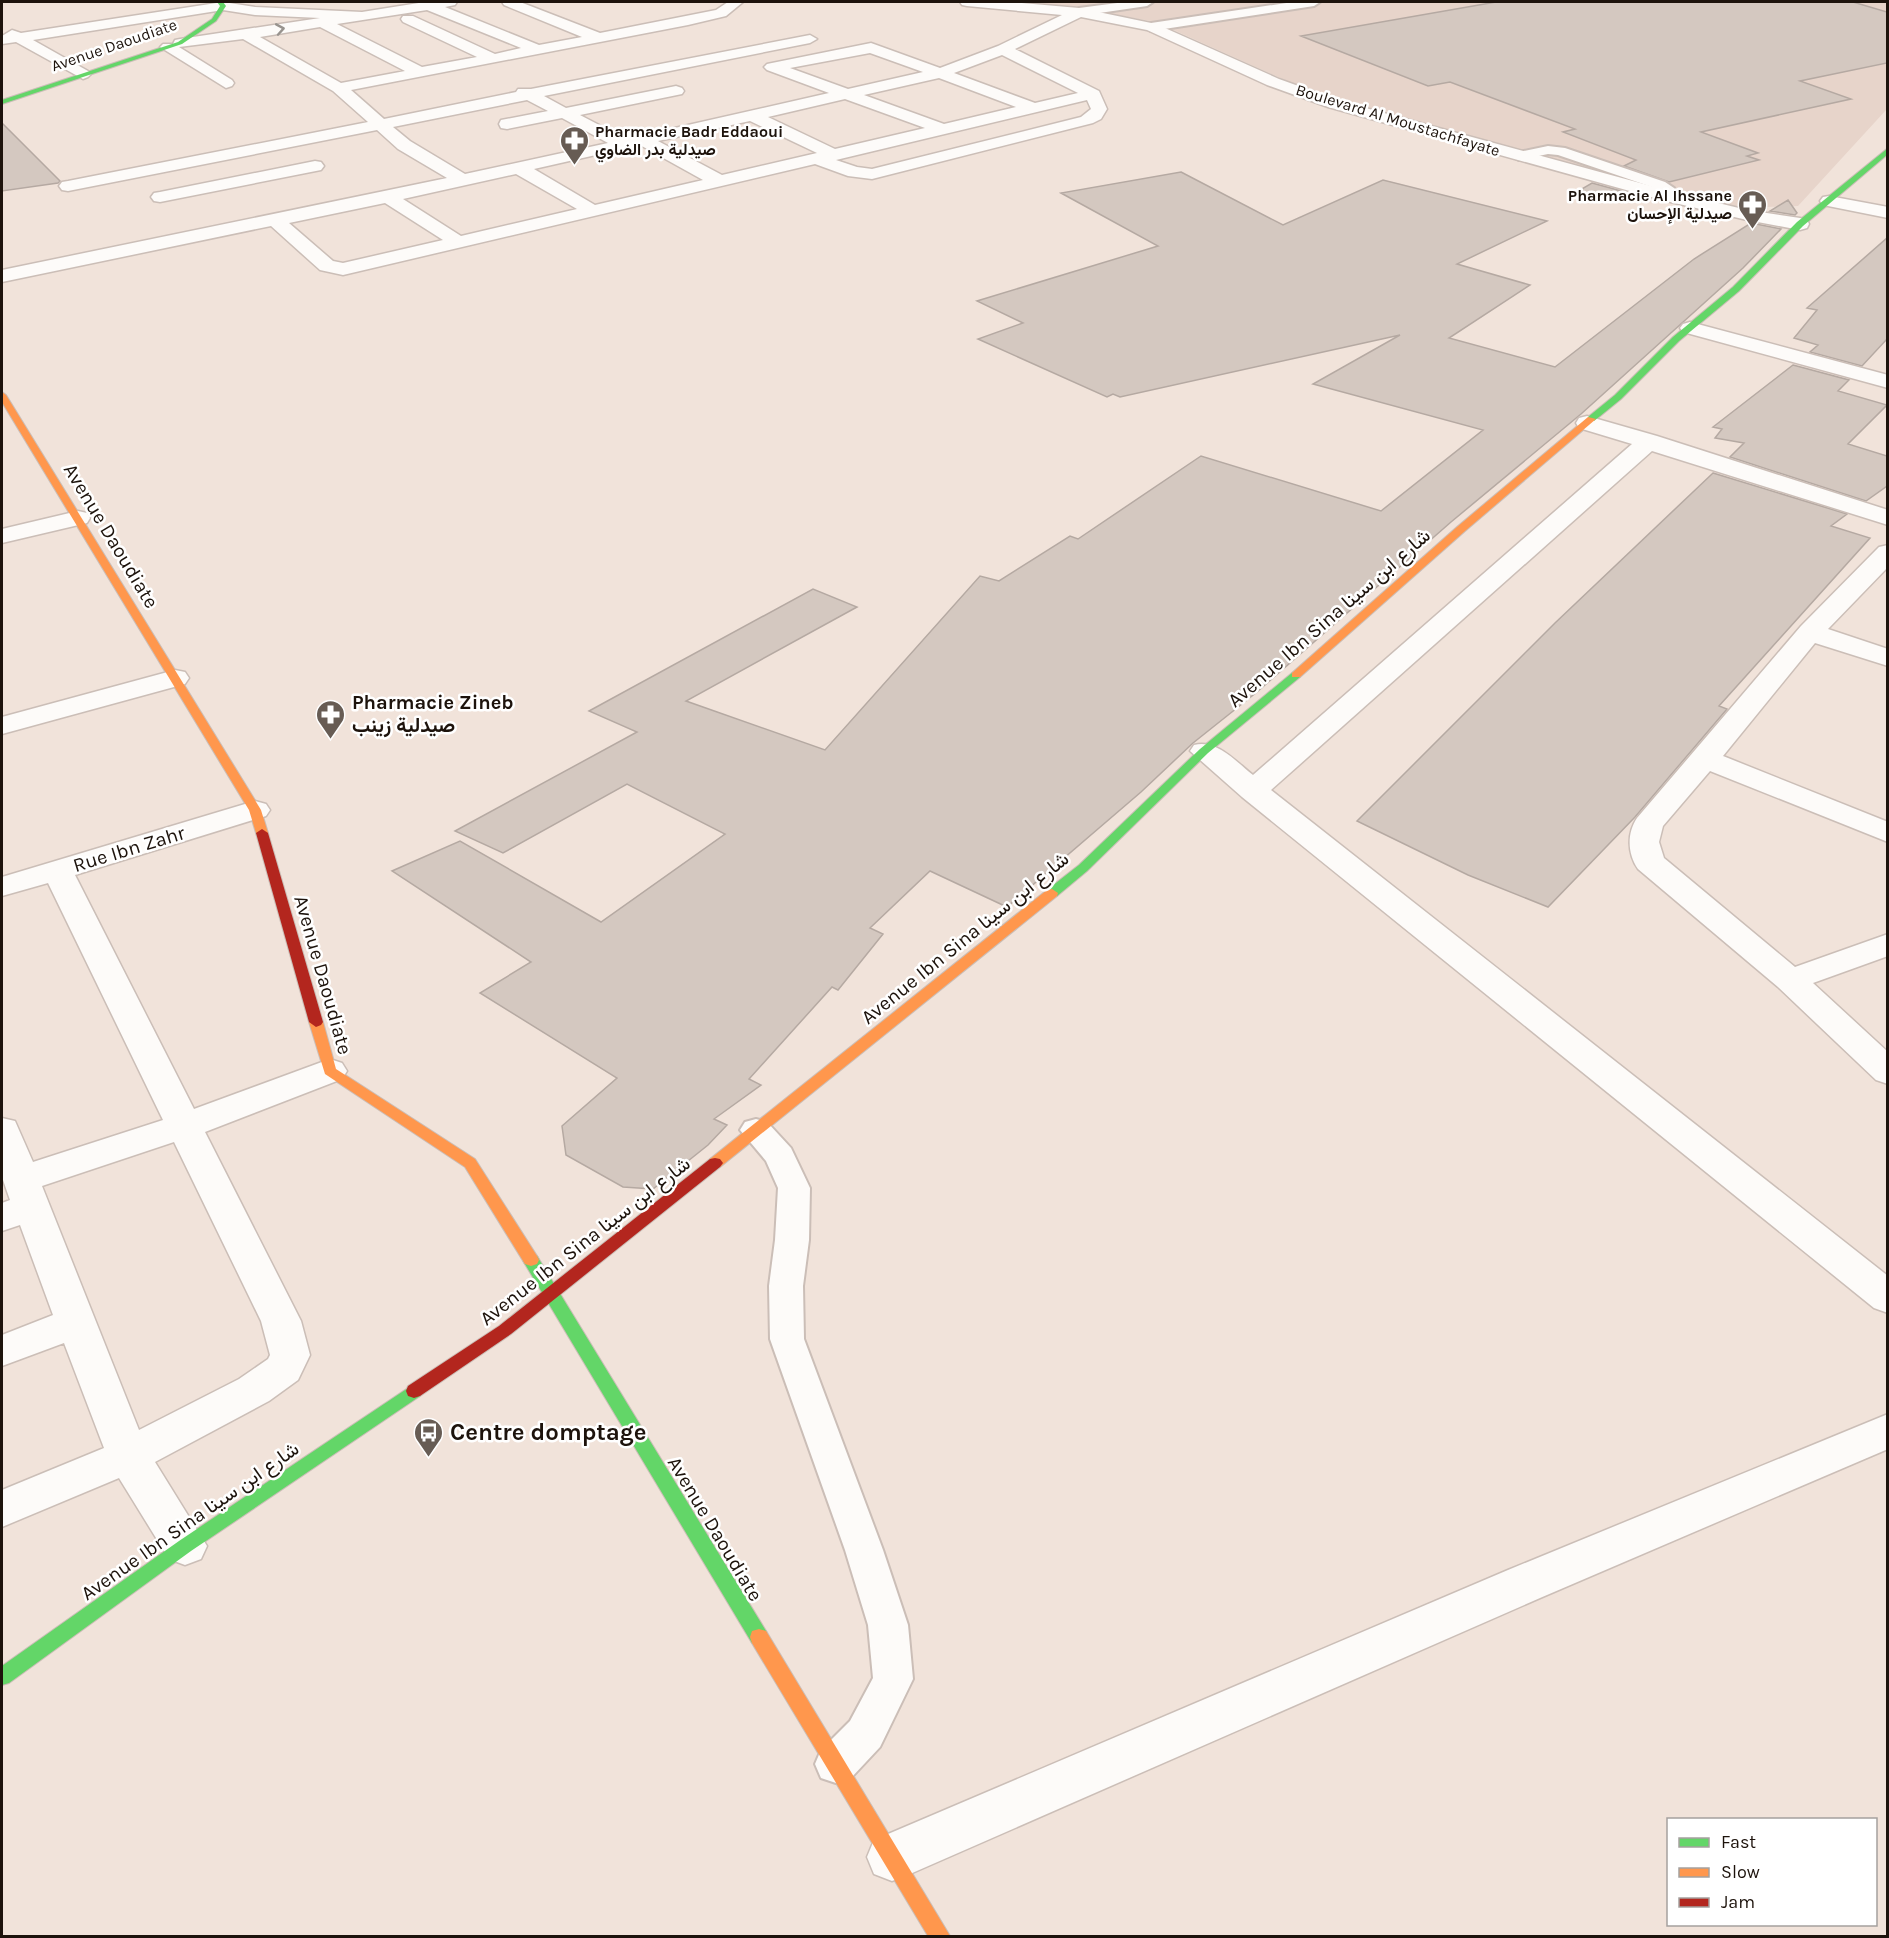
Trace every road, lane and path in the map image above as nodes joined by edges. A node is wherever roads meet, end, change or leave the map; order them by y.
1 (450, 2) edge
2 (509, 2) edge
3 (736, 2) edge
4 (967, 2) edge
5 (1147, 2) edge
6 (1314, 2) edge
7 (222, 4) edge
8 (428, 5) junction
9 (390, 10) junction
10 (1079, 12) junction
11 (358, 15) junction
12 (321, 22) junction
13 (1151, 27) junction
14 (2, 31) edge
15 (246, 35) junction
16 (19, 37) junction
17 (598, 38) junction
18 (810, 39) dead end
19 (2, 40) edge
20 (174, 45) junction
21 (1003, 49) junction
22 (538, 50) junction
23 (491, 66) junction
24 (419, 72) junction
25 (941, 73) junction
26 (83, 74) junction
27 (226, 83) dead end
28 (509, 84) dead end
29 (339, 88) junction
30 (676, 91) dead end
31 (1093, 94) junction
32 (530, 95) junction
33 (845, 95) junction
34 (2, 102) edge
35 (1034, 108) junction
36 (565, 113) junction
37 (753, 116) junction
38 (381, 124) junction
39 (507, 124) dead end
40 (942, 129) junction
41 (643, 140) junction
42 (623, 144) junction
43 (1887, 150) edge
44 (826, 157) junction
45 (315, 166) dead end
46 (517, 167) junction
47 (460, 179) junction
48 (244, 180) junction
49 (721, 182) junction
50 (68, 186) dead end
51 (261, 192) dead end
52 (160, 197) dead end
53 (388, 197) junction
54 (1829, 201) junction
55 (277, 212) junction
56 (595, 212) junction
57 (1887, 213) edge
58 (1800, 224) junction
59 (460, 243) junction
60 (2, 276) edge
61 (1690, 328) junction
62 (1887, 382) edge
63 (2, 395) edge
64 (1587, 423) junction
65 (1649, 441) junction
66 (78, 518) junction
67 (1887, 518) edge
68 (2, 536) edge
69 (1887, 552) edge
70 (1810, 632) junction
71 (1887, 658) edge
72 (175, 678) junction
73 (2, 726) edge
74 (1204, 752) junction
75 (1705, 759) junction
76 (1252, 791) junction
77 (255, 810) junction
78 (1887, 833) edge
79 (58, 871) junction
80 (2, 887) edge
81 (1887, 944) edge
82 (1790, 980) junction
83 (330, 1071) junction
84 (1887, 1072) edge
85 (184, 1126) junction
86 (2, 1130) edge
87 (756, 1130) junction
88 (18, 1201) edge
89 (552, 1293) junction
90 (1887, 1298) edge
91 (76, 1322) junction
92 (2, 1351) edge
93 (1887, 1431) edge
94 (129, 1456) junction
95 (2, 1509) edge
96 (185, 1546) junction
97 (2, 1677) edge
98 (836, 1764) junction
99 (892, 1857) junction
100 (940, 1936) edge

1 - 8 street
2 - 17 street
3 - 17 street
4 - 10 street, Boulevard Al Moustachfayate
5 - 10 lane
6 - 13 lane
7 - 11 street
7 - 16 street
7 - 20 street, Avenue Daoudiate
8 - 9 street
8 - 22 street
9 - 11 street
9 - 23 street
10 - 13 street, Boulevard Al Moustachfayate
10 - 21 street
11 - 12 street
15 -> 12 street
12 - 24 street
13 - 58 street, Boulevard Al Moustachfayate
14 - 16 street
15 - 20 street
15 - 29 street
16 - 19 street
16 - 26 street
17 - 22 street
18 - 32 street
20 - 26 street, Avenue Daoudiate
20 - 27 street
21 - 25 street
21 - 31 street
22 - 23 street
23 - 24 street
24 - 29 street
25 - 33 street
25 - 33 street
25 - 35 street
26 - 34 street, Avenue Daoudiate
28 - 32 street
29 - 38 street
30 - 36 street
31 - 35 street
31 - 44 street
32 - 36 street
32 - 38 street
33 - 37 street
33 - 40 street
35 - 40 street
36 - 39 street
36 - 42 street
37 - 41 street
37 - 44 street
38 - 47 street
38 - 50 street
40 - 44 street
41 - 42 street
41 - 49 street
42 - 46 street
43 - 54 street, Avenue Ibn Sina شارع ابن سينا
44 - 49 street
45 - 48 street
46 - 47 street
46 - 56 street
47 - 53 street
48 - 51 street
48 - 52 street
49 - 56 street
53 - 55 street
53 - 59 street
54 - 57 street
54 - 58 street, Avenue Ibn Sina شارع ابن سينا
55 - 59 street
55 - 60 street
56 - 59 street
58 - 61 street, Avenue Ibn Sina شارع ابن سينا
61 - 62 street
61 - 64 street, Avenue Ibn Sina شارع ابن سينا
63 - 66 street, Avenue Daoudiate
64 - 65 street
64 - 74 street, Avenue Ibn Sina شارع ابن سينا
65 - 67 street
65 - 76 street
66 - 68 street
66 - 72 street, Avenue Daoudiate
69 - 70 street
70 - 71 street
70 - 75 street
72 - 73 street
72 - 77 street, Avenue Daoudiate
74 - 76 street
74 - 87 street, Avenue Ibn Sina شارع ابن سينا
75 - 78 street
75 - 82 street
76 - 90 street
77 - 79 street, Rue Ibn Zahr
77 - 83 street, Avenue Daoudiate
79 - 80 street, Rue Ibn Zahr
79 - 85 street
81 - 82 street
82 - 84 street
83 - 85 street
83 - 89 street, Avenue Daoudiate
85 - 88 street
85 - 94 street
86 - 88 street
87 - 89 street, Avenue Ibn Sina شارع ابن سينا
87 - 98 lane
88 - 91 street
89 - 96 street, Avenue Ibn Sina شارع ابن سينا
89 - 98 street, Avenue Daoudiate
91 - 92 street
91 - 94 street
93 - 99 street
94 - 95 street
94 - 96 street
96 - 97 street, Avenue Ibn Sina شارع ابن سينا
98 - 99 street, Avenue Daoudiate
99 - 100 street, Avenue Daoudiate

